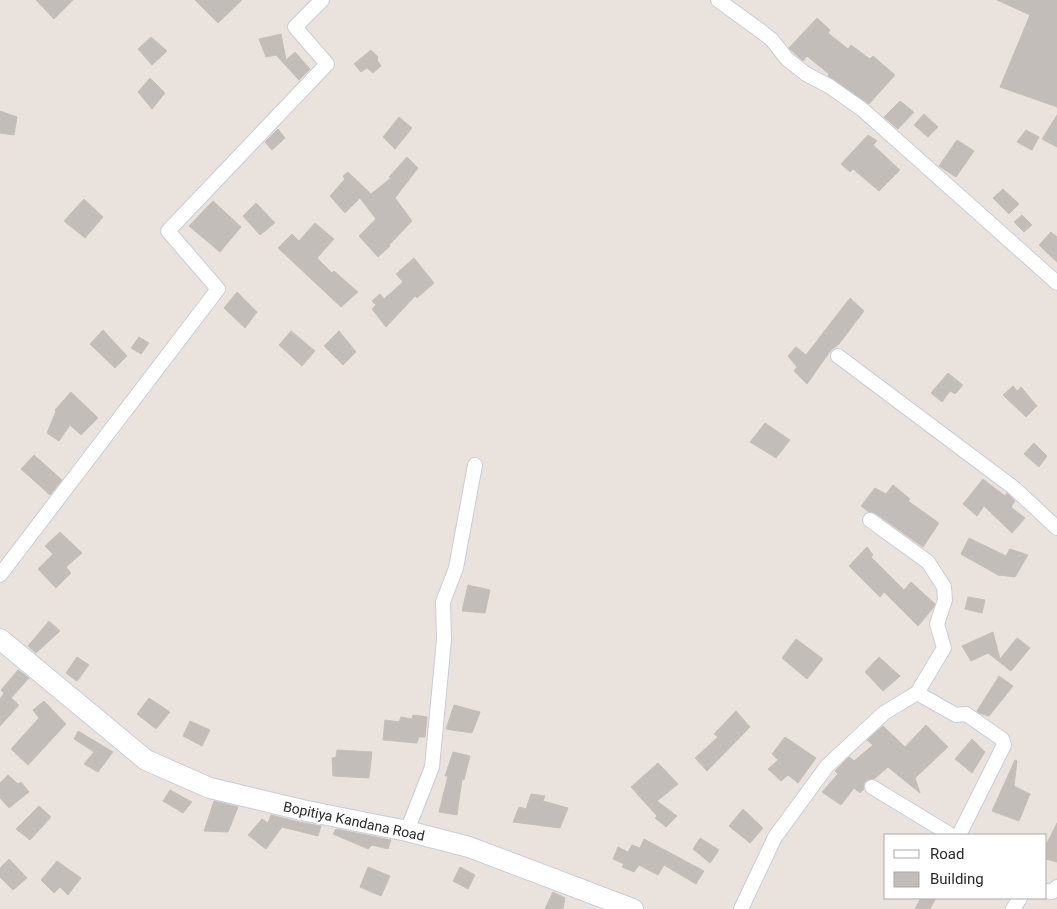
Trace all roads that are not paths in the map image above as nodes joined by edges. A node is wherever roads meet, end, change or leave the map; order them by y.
1 (322, 0) edge
2 (718, 0) edge
3 (1057, 283) edge
4 (838, 356) dead end
5 (474, 465) dead end
6 (870, 520) dead end
7 (1057, 528) edge
8 (0, 575) edge
9 (0, 639) edge
10 (917, 693) junction
11 (872, 787) dead end
12 (407, 831) junction
13 (949, 834) edge
14 (960, 834) edge
15 (633, 909) edge
16 (741, 909) edge

1 - 8 street
2 - 3 street
4 - 7 street
5 - 12 street
6 - 10 street
9 - 12 main road, Bopitiya Kandana Road
10 - 14 street
10 - 16 street
11 - 13 street
12 - 15 main road, Bopitiya Kandana Road

